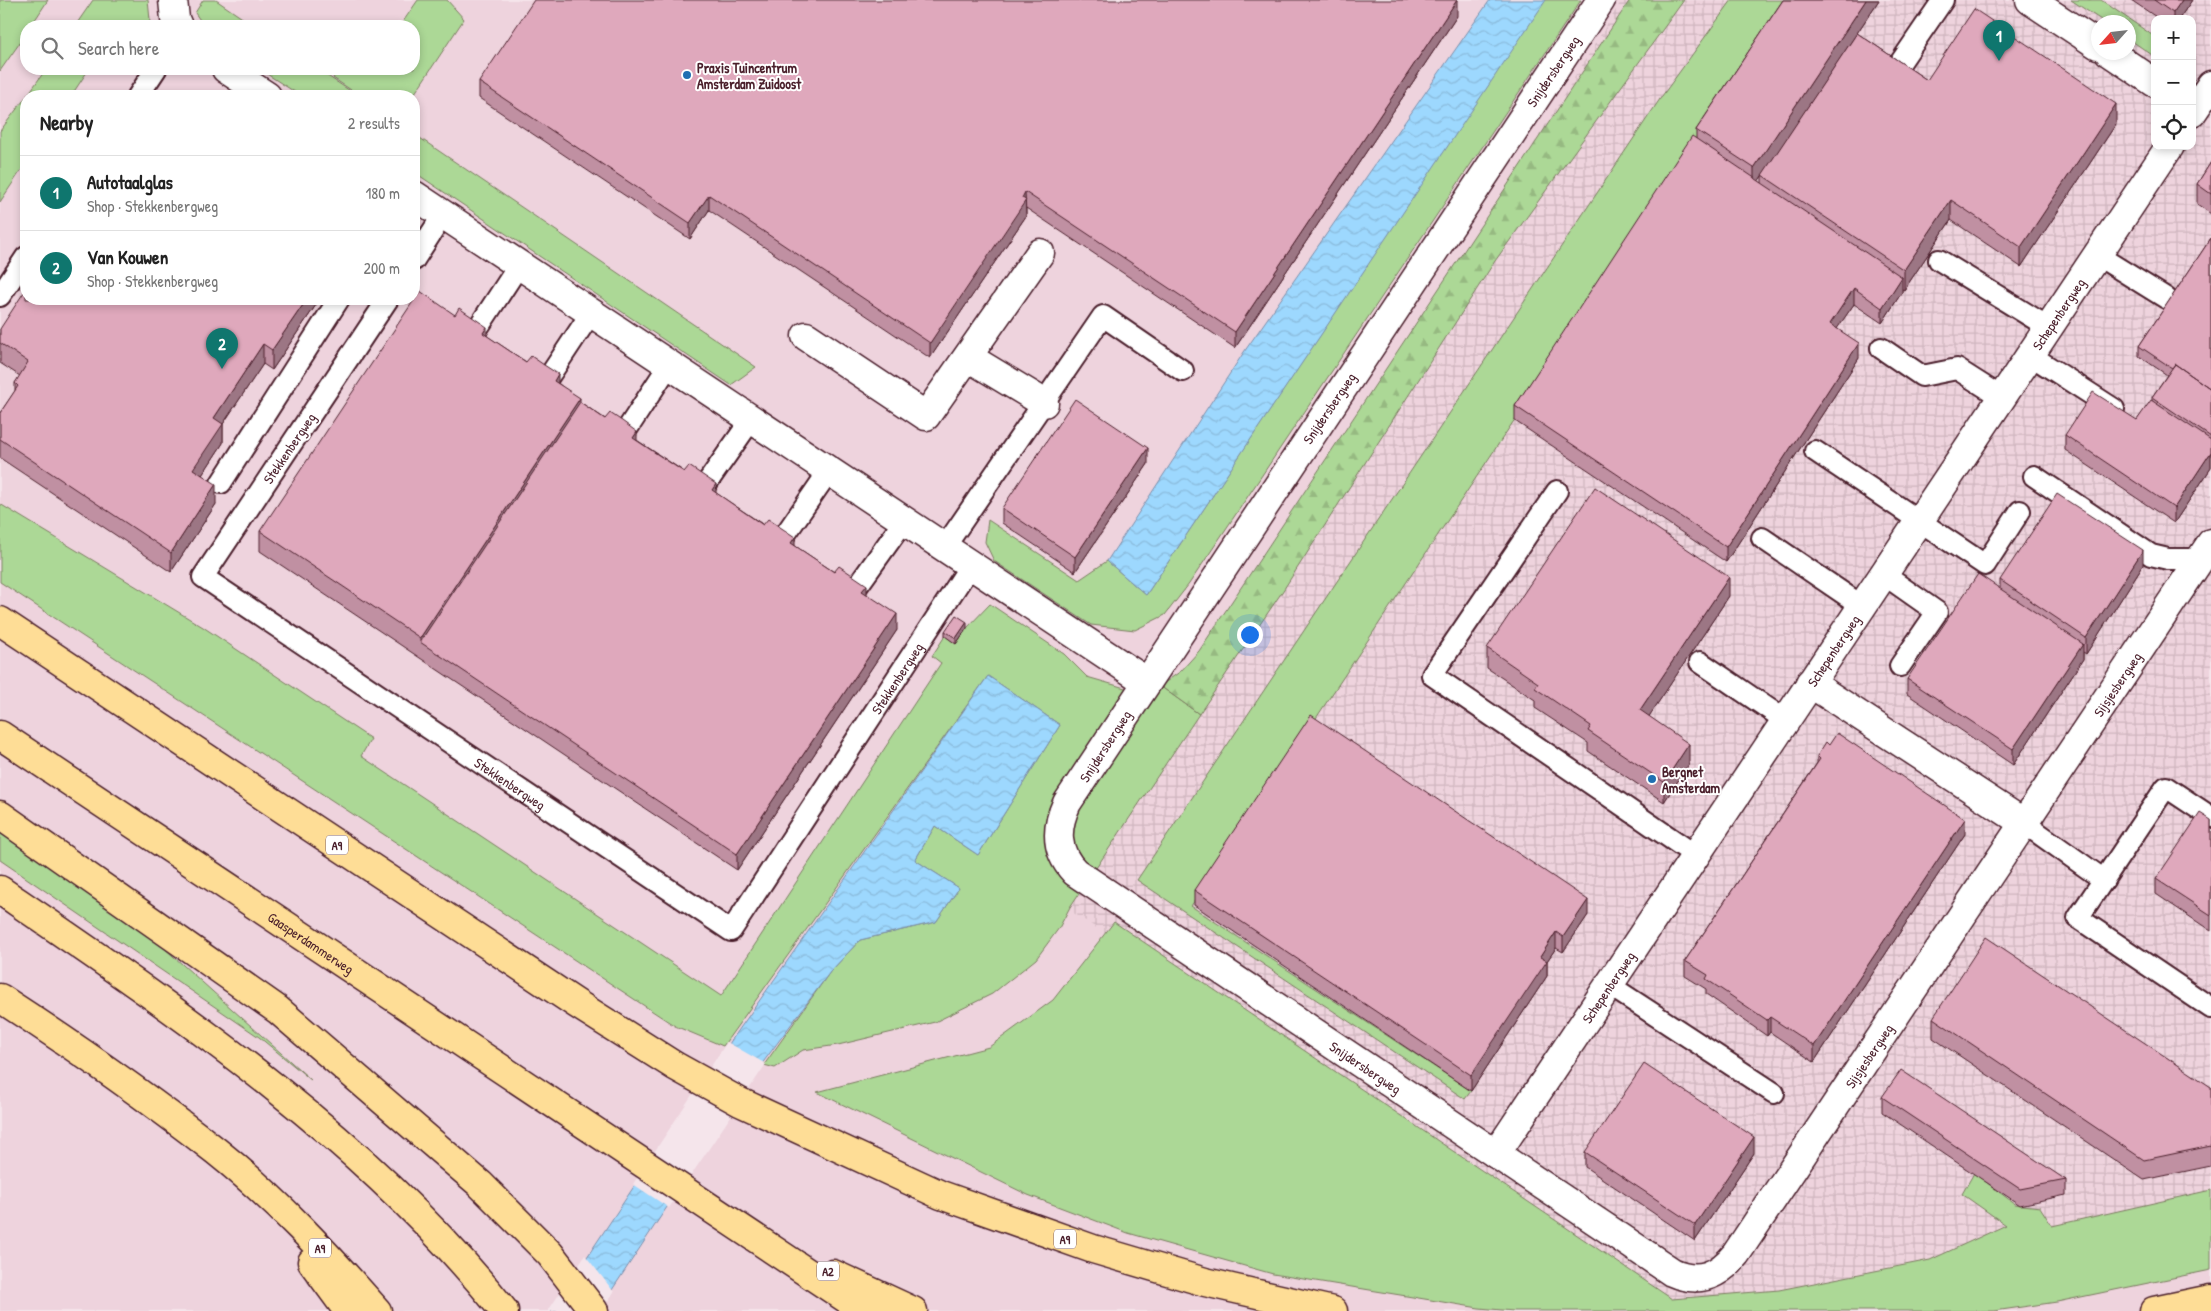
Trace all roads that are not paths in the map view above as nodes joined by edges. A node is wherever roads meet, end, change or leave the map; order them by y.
1 (173, 0) edge
2 (1601, 0) edge
3 (1944, 0) edge
4 (2030, 0) edge
5 (175, 20) edge
6 (2091, 40) edge
7 (2121, 60) edge
8 (1900, 63) edge
9 (152, 75) edge
10 (235, 75) edge
11 (2151, 80) edge
12 (2211, 85) edge
13 (142, 90) edge
14 (257, 90) edge
15 (2196, 106) edge
16 (2167, 150) edge
17 (420, 199) edge
18 (443, 215) junction
19 (420, 251) edge
20 (1040, 254) dead end
21 (2097, 255) junction
22 (1939, 260) dead end
23 (518, 265) junction
24 (20, 266) edge
25 (0, 296) edge
26 (2166, 298) dead end
27 (335, 305) edge
28 (384, 305) edge
29 (591, 313) junction
30 (2048, 327) junction
31 (806, 336) dead end
32 (472, 337) edge
33 (1881, 348) dead end
34 (2030, 355) junction
35 (968, 357) junction
36 (669, 365) junction
37 (1183, 371) dead end
38 (544, 384) edge
39 (2001, 397) junction
40 (1044, 403) junction
41 (2127, 416) edge
42 (751, 420) junction
43 (622, 437) edge
44 (1815, 451) dead end
45 (829, 471) junction
46 (2034, 476) dead end
47 (221, 483) dead end
48 (702, 490) edge
49 (1556, 491) dead end
50 (2020, 510) dead end
51 (904, 521) junction
52 (1918, 521) junction
53 (1762, 538) dead end
54 (780, 542) edge
55 (944, 548) junction
56 (2206, 551) edge
57 (970, 566) junction
58 (1882, 574) junction
59 (854, 591) edge
60 (1862, 606) junction
61 (0, 621) edge
62 (1700, 662) dead end
63 (1900, 666) dead end
64 (1147, 682) junction
65 (1810, 682) junction
66 (1785, 720) junction
67 (0, 735) edge
68 (0, 815) edge
69 (2211, 817) edge
70 (2024, 823) junction
71 (1695, 855) junction
72 (2104, 880) junction
73 (0, 890) edge
74 (1609, 985) junction
75 (0, 998) edge
76 (2211, 1008) edge
77 (1774, 1093) dead end
78 (1496, 1154) junction
79 (258, 1188) junction
80 (744, 1231) junction
81 (1703, 1277) joint
82 (2211, 1299) edge
83 (348, 1311) edge
84 (377, 1311) edge
85 (504, 1311) edge
86 (594, 1311) edge
87 (864, 1311) edge
88 (913, 1311) edge
89 (1334, 1311) edge
90 (2154, 1311) edge

1 - 5 street
2 - 64 street, Snijdersbergweg
3 - 8 lane
4 - 6 street
7 - 11 street
9 - 13 lane
10 - 14 street
12 - 15 street
16 - 21 street, Schepenbergweg
17 - 18 street
18 - 19 lane
18 - 23 street
20 - 35 street
21 - 26 lane
21 - 30 street, Schepenbergweg
22 - 30 lane
23 - 29 street
23 - 32 lane
24 - 25 lane
27 - 47 lane
28 - 57 lane, Stekkenbergweg
29 - 36 street
29 - 38 lane
30 - 34 street, Schepenbergweg
31 - 35 street
33 - 39 lane
34 - 39 street, Schepenbergweg
34 - 41 lane
35 - 40 street
36 - 42 street
36 - 43 lane
37 - 40 lane
39 - 52 street, Schepenbergweg
40 - 55 lane
42 - 45 street
42 - 48 lane
44 - 52 lane
45 - 51 street
45 - 54 lane
46 - 56 lane
49 - 71 lane
50 - 52 lane
51 - 55 street
51 - 59 lane
52 - 58 street, Schepenbergweg
53 - 60 lane
55 - 57 street
56 - 70 street, Sijsjesbergweg
57 - 64 street
58 - 60 street, Schepenbergweg
58 - 63 lane
60 - 65 street, Schepenbergweg
61 - 89 highway, A9
62 - 66 lane
64 - 78 street, Snijdersbergweg
65 - 66 street, Schepenbergweg
65 - 70 street
66 - 71 street, Schepenbergweg
67 - 80 highway, Gaasperdammerweg
68 - 86 highway
69 - 72 lane
70 - 72 lane
70 - 81 street, Sijsjesbergweg
71 - 74 street, Schepenbergweg
72 - 76 lane
73 - 85 highway
74 - 77 lane
74 - 78 street, Schepenbergweg
75 - 79 highway, A9
78 - 81 street, Snijdersbergweg
79 - 83 highway, A9
79 - 84 highway, A9
80 - 87 highway
80 - 88 highway, A2
82 - 90 highway

